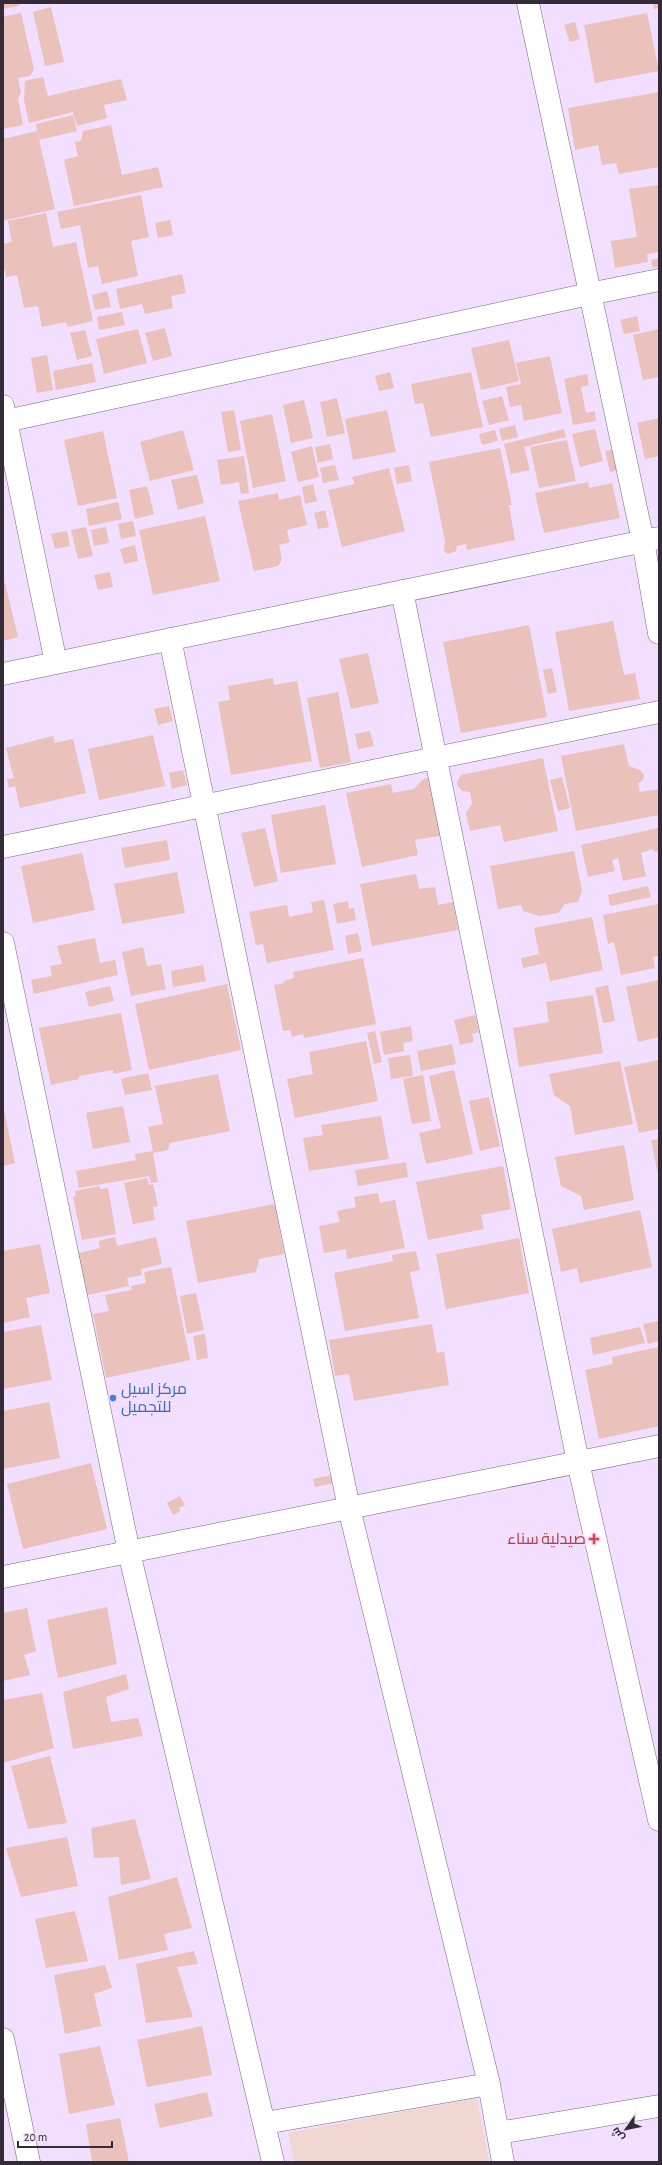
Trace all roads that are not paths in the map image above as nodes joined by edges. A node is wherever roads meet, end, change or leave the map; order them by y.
1 (528, 3) edge
2 (659, 280) edge
3 (589, 294) junction
4 (5, 414) edge
5 (651, 539) edge
6 (402, 591) junction
7 (659, 633) edge
8 (170, 639) junction
9 (56, 663) junction
10 (3, 674) edge
11 (659, 712) edge
12 (436, 758) junction
13 (203, 806) junction
14 (3, 847) edge
15 (3, 942) edge
16 (659, 1446) edge
17 (578, 1462) junction
18 (349, 1508) junction
19 (129, 1552) junction
20 (3, 1577) edge
21 (659, 1820) edge
22 (3, 2039) edge
23 (489, 2084) junction
24 (659, 2106) edge
25 (265, 2123) junction
26 (498, 2132) junction
27 (29, 2162) edge
28 (273, 2162) edge
29 (503, 2162) edge

1 - 3 street
2 - 3 street
3 - 4 street
3 - 5 street
4 - 9 street
5 - 6 street
5 - 7 street
6 - 8 street
6 - 12 street
8 - 9 street
8 - 13 street
9 - 10 street
11 - 12 street
12 - 13 street
12 - 17 street
13 - 14 street
13 - 18 street
15 - 19 street
16 - 17 street
17 - 18 street
17 - 21 street
18 - 19 street
18 - 23 street
19 - 20 street
19 - 25 street
22 - 27 street
23 - 25 street
23 - 26 street
24 - 26 street
25 - 28 street
26 - 29 street

